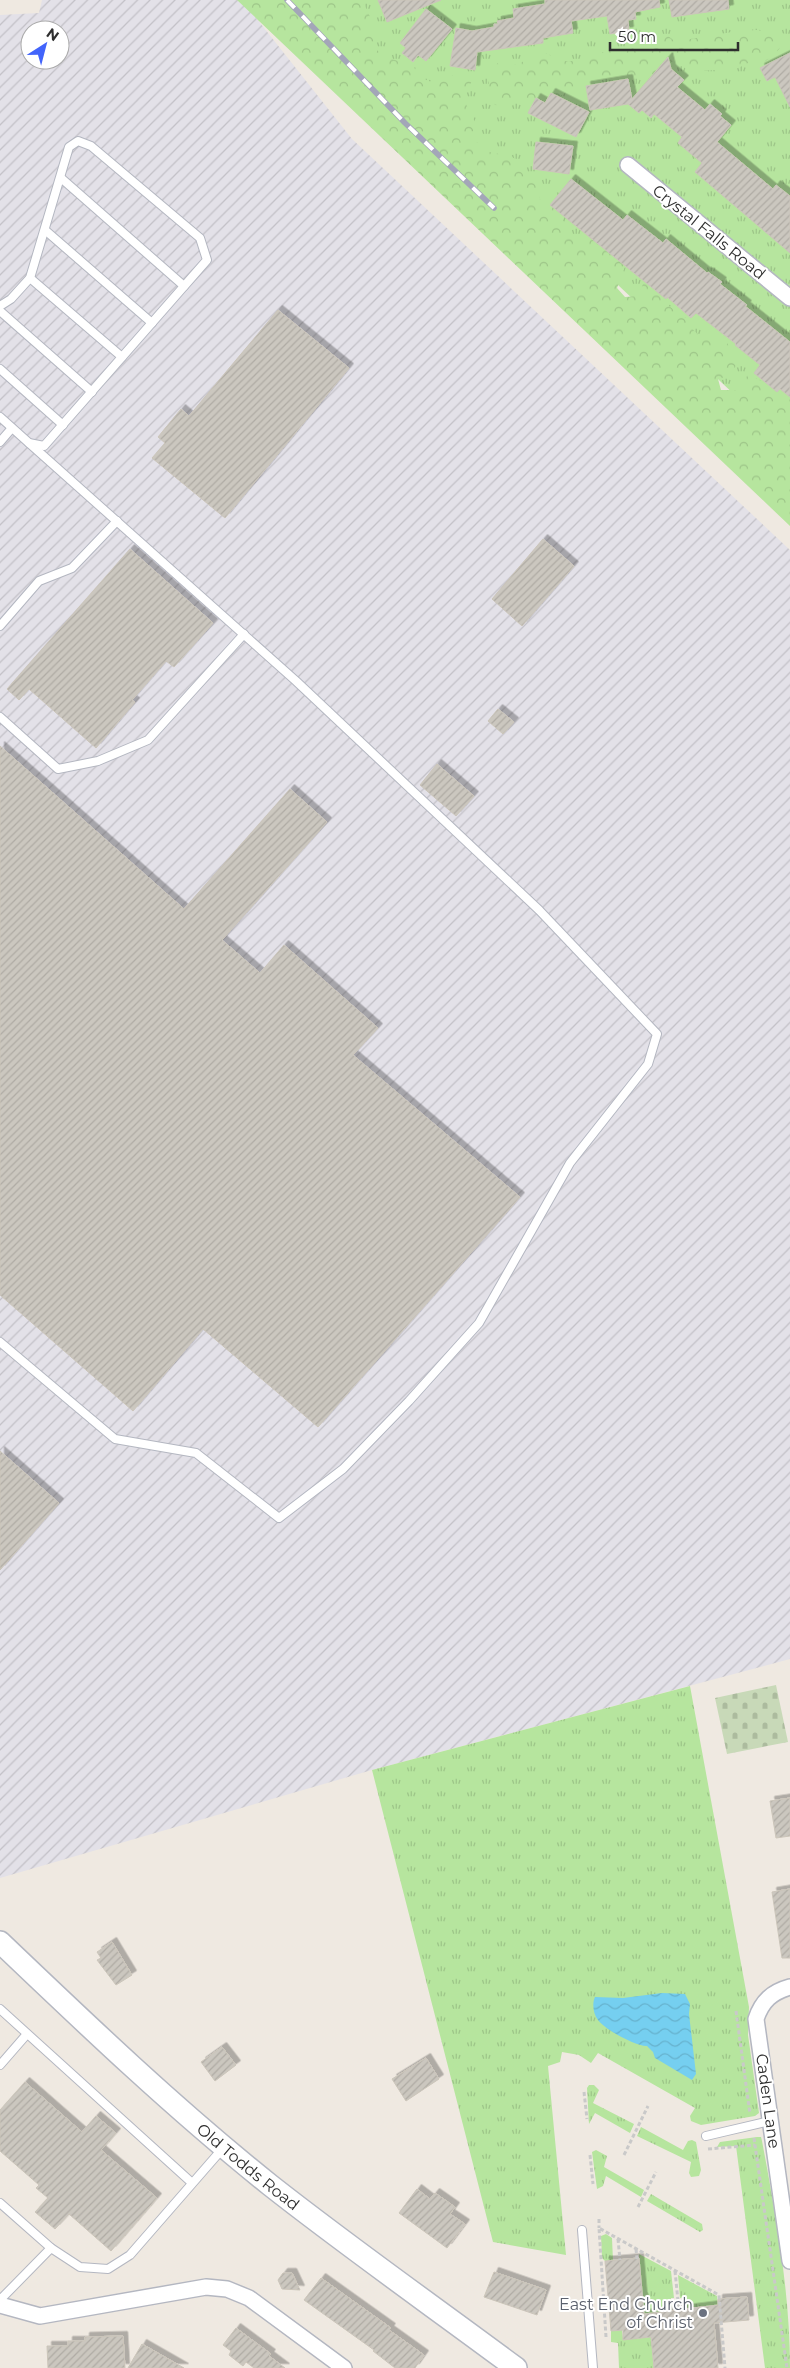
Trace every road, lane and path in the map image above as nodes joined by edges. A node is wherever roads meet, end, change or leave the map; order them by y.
1 (628, 165) dead end
2 (61, 178) junction
3 (45, 230) junction
4 (30, 278) junction
5 (184, 286) junction
6 (790, 298) edge
7 (0, 306) edge
8 (0, 311) edge
9 (152, 322) junction
10 (122, 357) junction
11 (0, 369) edge
12 (92, 392) junction
13 (0, 417) edge
14 (63, 425) junction
15 (12, 428) junction
16 (0, 442) edge
17 (29, 443) junction
18 (117, 521) junction
19 (0, 626) edge
20 (244, 634) junction
21 (0, 717) edge
22 (0, 1342) edge
23 (2, 1947) edge
24 (790, 1987) edge
25 (0, 2009) edge
26 (736, 2011) dead end
27 (27, 2034) junction
28 (0, 2065) edge
29 (584, 2092) dead end
30 (648, 2106) dead end
31 (750, 2114) dead end
32 (587, 2119) dead end
33 (770, 2121) junction
34 (706, 2136) dead end
35 (754, 2138) dead end
36 (755, 2145) junction
37 (224, 2146) junction
38 (708, 2150) dead end
39 (590, 2155) dead end
40 (624, 2155) dead end
41 (656, 2172) dead end
42 (192, 2182) junction
43 (593, 2184) dead end
44 (0, 2203) edge
45 (638, 2207) dead end
46 (599, 2219) dead end
47 (599, 2228) junction
48 (582, 2230) dead end
49 (620, 2239) junction
50 (51, 2248) junction
51 (636, 2248) junction
52 (637, 2258) dead end
53 (620, 2260) dead end
54 (790, 2261) edge
55 (675, 2270) junction
56 (0, 2300) edge
57 (0, 2305) edge
58 (679, 2311) dead end
59 (606, 2337) dead end
60 (344, 2368) edge
61 (516, 2368) edge
62 (593, 2368) edge
63 (725, 2368) edge
64 (787, 2368) edge

1 - 6 street, Crystal Falls Road
2 - 3 lane
2 - 5 lane
2 - 5 lane
3 - 4 lane
3 - 9 lane
4 - 7 lane
4 - 10 lane
5 - 9 lane
8 - 12 lane
9 - 10 lane
10 - 12 lane
11 - 14 lane
12 - 14 lane
13 - 15 lane
14 - 17 lane
15 - 16 lane
15 - 17 lane
17 - 18 lane
18 - 19 lane
18 - 20 lane
20 - 21 lane
20 - 22 lane
23 - 37 main road, Old Todds Road
24 - 33 street, Caden Lane
25 - 27 lane
26 - 31 path
27 - 28 lane
27 - 42 lane
29 - 32 path
30 - 40 path
33 - 34 lane
33 - 54 street, Caden Lane
35 - 36 path
36 - 38 path
36 - 64 path
37 - 42 lane
37 - 61 main road, Old Todds Road
39 - 43 path
41 - 45 path
42 - 50 lane
44 - 50 lane
46 - 47 path
47 - 49 path
47 - 59 path
48 - 62 lane
49 - 51 path
49 - 53 path
50 - 56 lane
51 - 52 path
51 - 55 path
55 - 58 path
55 - 63 path
57 - 60 street

